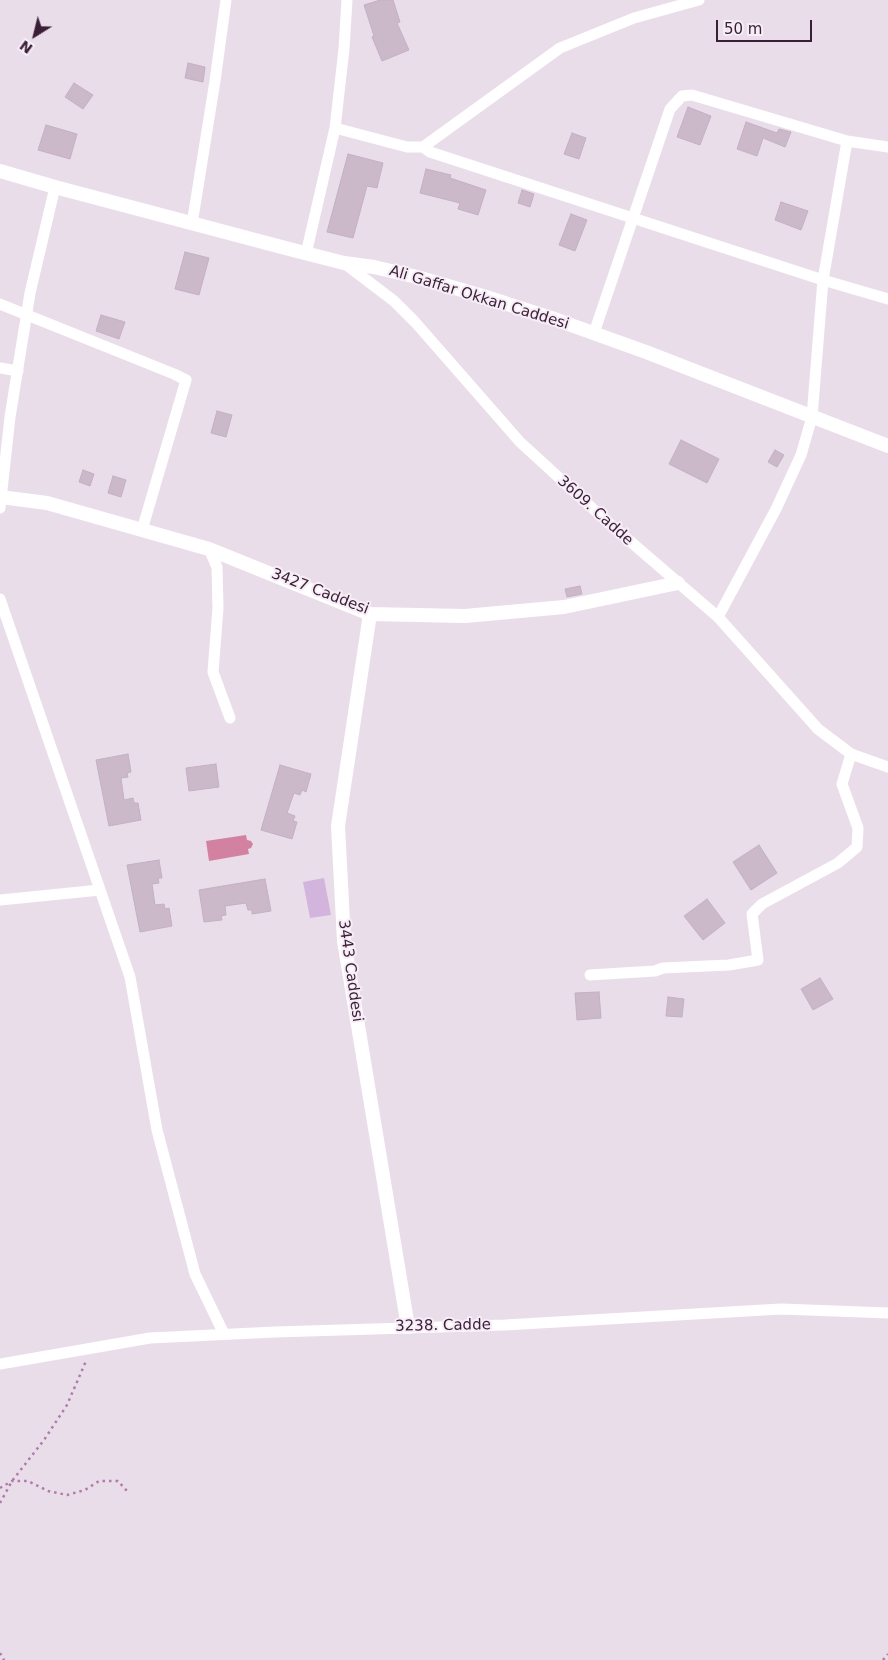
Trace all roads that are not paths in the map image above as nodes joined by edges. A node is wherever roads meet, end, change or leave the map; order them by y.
1 (226, 0) edge
2 (347, 0) edge
3 (699, 0) edge
4 (335, 128) junction
5 (846, 141) junction
6 (423, 147) junction
7 (888, 148) edge
8 (0, 170) edge
9 (55, 187) junction
10 (634, 218) junction
11 (192, 224) junction
12 (306, 254) junction
13 (344, 263) junction
14 (823, 280) junction
15 (888, 299) edge
16 (0, 304) edge
17 (27, 315) junction
18 (594, 333) junction
19 (0, 368) edge
20 (18, 371) junction
21 (812, 417) junction
22 (888, 446) edge
23 (0, 501) edge
24 (142, 530) junction
25 (209, 548) junction
26 (678, 583) junction
27 (0, 598) edge
28 (370, 614) junction
29 (718, 617) junction
30 (230, 718) dead end
31 (851, 754) junction
32 (888, 767) edge
33 (100, 890) junction
34 (0, 900) edge
35 (590, 975) dead end
36 (888, 1313) edge
37 (408, 1327) junction
38 (224, 1334) junction
39 (0, 1364) edge

1 - 11 street
2 - 4 street
3 - 6 street
4 - 6 street
4 - 12 street
5 - 7 street
5 - 10 street
5 - 14 street
6 - 10 street
8 - 9 street, Ali Gaffar Okkan Caddesi
9 - 11 street, Ali Gaffar Okkan Caddesi
9 - 17 street
10 - 14 street
10 - 18 street
11 - 12 street, Ali Gaffar Okkan Caddesi
12 - 13 street, Ali Gaffar Okkan Caddesi
13 - 18 street, Ali Gaffar Okkan Caddesi
13 - 26 street, 3609. Cadde
14 - 15 street
14 - 21 street
16 - 17 street
17 - 20 street
17 - 24 street
18 - 21 street, Ali Gaffar Okkan Caddesi
19 - 20 street
20 - 23 street
21 - 22 street, Ali Gaffar Okkan Caddesi
21 - 29 street
23 - 24 street, 3427 Caddesi
24 - 25 street, 3427 Caddesi
25 - 28 street, 3427 Caddesi
25 - 30 street
26 - 28 street, 3427 Caddesi
26 - 29 street, 3609. Cadde
27 - 33 street
28 - 37 street, 3443 Caddesi
29 - 31 street, 3609. Cadde
31 - 32 street, 3609. Cadde
31 - 35 street
33 - 34 street
33 - 38 street
36 - 37 street, 3238. Cadde
37 - 38 street, 3238. Cadde
38 - 39 street, 3238. Cadde

